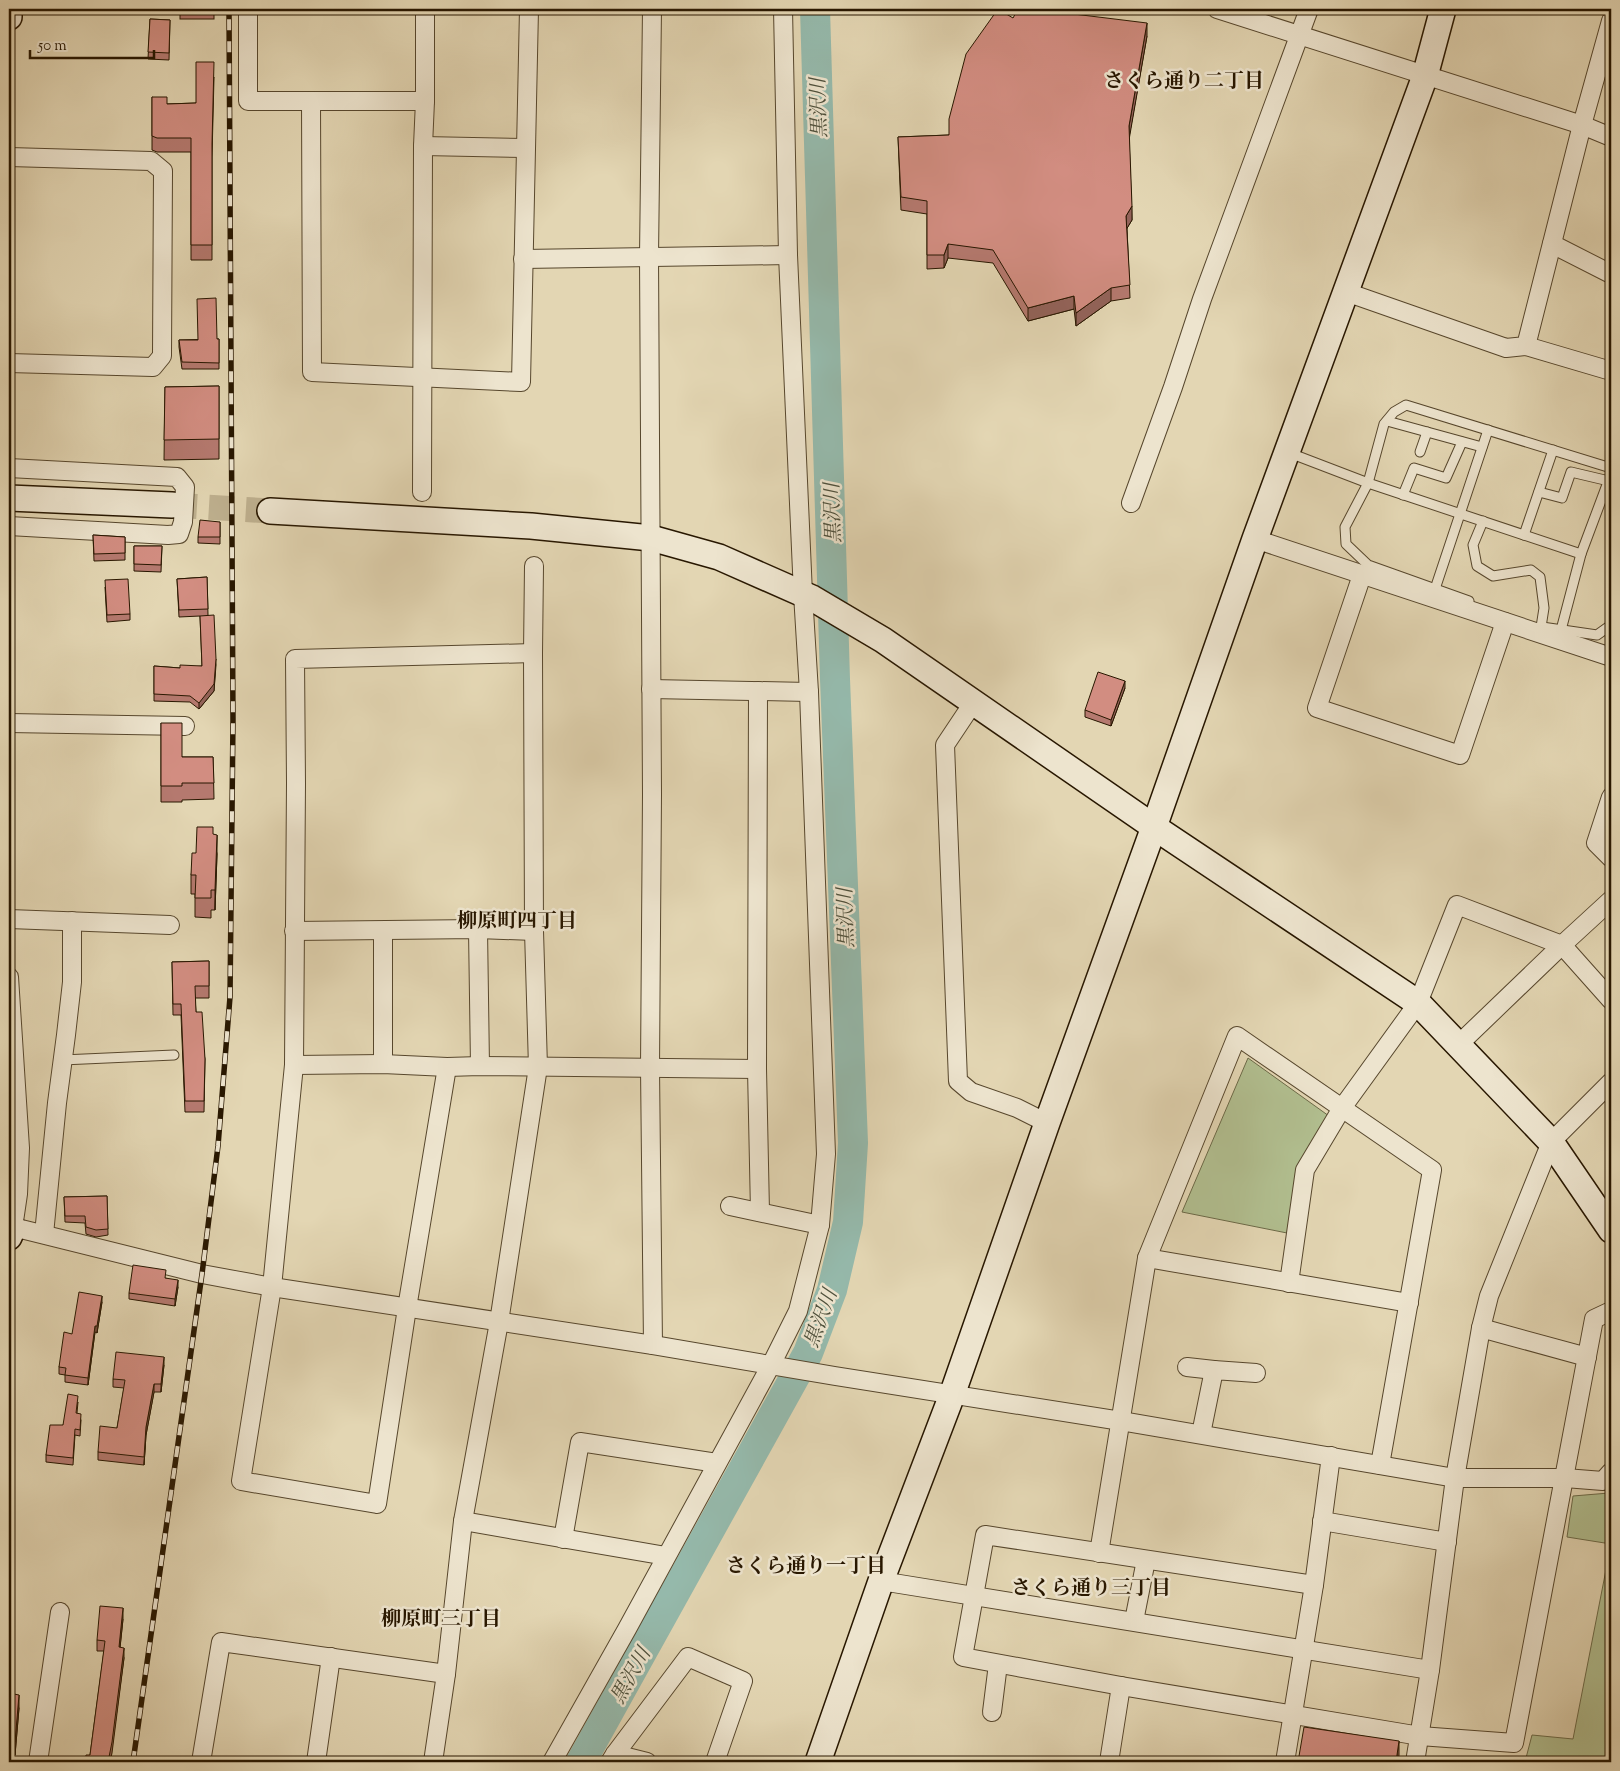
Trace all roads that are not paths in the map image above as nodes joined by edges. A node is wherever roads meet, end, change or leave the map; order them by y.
1 (9, 9) edge
2 (248, 9) edge
3 (425, 9) edge
4 (529, 9) edge
5 (652, 9) edge
6 (783, 9) edge
7 (1217, 9) edge
8 (1309, 9) edge
9 (1443, 9) edge
10 (9, 17) edge
11 (1611, 21) edge
12 (1299, 36) junction
13 (1425, 76) junction
14 (311, 101) junction
15 (425, 101) junction
16 (1582, 125) junction
17 (1611, 137) edge
18 (423, 146) junction
19 (525, 148) junction
20 (9, 157) edge
21 (1552, 244) junction
22 (788, 254) junction
23 (649, 256) junction
24 (523, 259) junction
25 (1611, 274) edge
26 (1346, 292) junction
27 (1526, 346) junction
28 (9, 363) edge
29 (1611, 371) edge
30 (422, 378) junction
31 (1386, 421) junction
32 (1488, 430) junction
33 (1428, 432) junction
34 (1462, 442) junction
35 (1482, 447) junction
36 (1553, 450) junction
37 (1287, 452) junction
38 (1420, 452) dead end
39 (9, 468) edge
40 (1611, 468) edge
41 (1610, 477) edge
42 (1368, 483) junction
43 (422, 492) dead end
44 (1538, 492) junction
45 (1403, 495) junction
46 (9, 498) edge
47 (1132, 502) dead end
48 (172, 505) tunnel mouth
49 (270, 511) tunnel mouth
50 (1460, 514) junction
51 (1483, 521) junction
52 (9, 526) edge
53 (1524, 535) junction
54 (651, 538) junction
55 (1255, 539) junction
56 (1581, 554) junction
57 (534, 566) dead end
58 (1362, 575) junction
59 (1435, 589) junction
60 (807, 596) junction
61 (1505, 622) junction
62 (1611, 625) edge
63 (1541, 627) junction
64 (1561, 630) junction
65 (533, 653) junction
66 (1611, 657) edge
67 (651, 689) junction
68 (758, 691) junction
69 (809, 692) junction
70 (973, 703) junction
71 (9, 723) edge
72 (185, 726) dead end
73 (1611, 797) edge
74 (1154, 827) junction
75 (1611, 858) edge
76 (1611, 900) edge
77 (9, 919) edge
78 (72, 921) junction
79 (170, 925) dead end
80 (478, 930) junction
81 (294, 931) junction
82 (383, 931) junction
83 (534, 931) junction
84 (1562, 945) junction
85 (9, 977) edge
86 (1611, 1000) edge
87 (1418, 1003) junction
88 (1458, 1045) junction
89 (174, 1056) dead end
90 (62, 1060) junction
91 (383, 1064) junction
92 (294, 1065) junction
93 (480, 1066) junction
94 (446, 1067) junction
95 (538, 1068) junction
96 (650, 1068) junction
97 (757, 1069) junction
98 (1611, 1082) edge
99 (1342, 1108) junction
100 (1047, 1123) junction
101 (1550, 1142) junction
102 (730, 1206) dead end
103 (760, 1212) junction
104 (820, 1225) junction
105 (10, 1230) edge
106 (1611, 1230) edge
107 (44, 1234) junction
108 (1147, 1258) junction
109 (1289, 1283) junction
110 (272, 1287) junction
111 (1409, 1303) junction
112 (407, 1308) junction
113 (1611, 1311) edge
114 (499, 1322) junction
115 (1481, 1328) junction
116 (653, 1345) junction
117 (1587, 1357) junction
118 (776, 1366) junction
119 (1187, 1367) dead end
120 (1214, 1370) junction
121 (1256, 1373) dead end
122 (952, 1395) junction
123 (1121, 1421) junction
124 (1201, 1434) junction
125 (1331, 1456) junction
126 (717, 1463) junction
127 (1380, 1465) junction
128 (1611, 1472) edge
129 (1455, 1478) junction
130 (1565, 1478) junction
131 (463, 1521) junction
132 (1322, 1521) junction
133 (563, 1540) junction
134 (1447, 1542) junction
135 (1099, 1553) junction
136 (666, 1556) junction
137 (1146, 1560) junction
138 (881, 1580) junction
139 (1314, 1585) junction
140 (974, 1595) junction
141 (60, 1612) dead end
142 (1134, 1621) junction
143 (1302, 1649) junction
144 (332, 1657) junction
145 (998, 1664) junction
146 (1430, 1670) junction
147 (446, 1674) junction
148 (1121, 1686) junction
149 (992, 1712) dead end
150 (1293, 1715) junction
151 (1420, 1736) junction
152 (612, 1758) edge
153 (38, 1762) edge
154 (201, 1762) edge
155 (316, 1762) edge
156 (433, 1762) edge
157 (552, 1762) edge
158 (647, 1762) edge
159 (715, 1762) edge
160 (818, 1762) edge
161 (1109, 1762) edge
162 (1285, 1762) edge
163 (1415, 1762) edge

1 - 10 street
2 - 14 street
3 - 15 street
4 - 19 street
5 - 23 street
6 - 22 street
7 - 12 street
8 - 12 street
9 - 13 street
11 - 16 street
12 - 13 street
12 - 47 street
13 - 16 street
13 - 26 street
14 - 15 street
14 - 30 street
15 - 18 street
16 - 17 street
16 - 21 street
18 - 19 street
18 - 30 street
19 - 24 street
20 - 28 street
21 - 25 street
21 - 27 street
22 - 23 street
22 - 60 street
23 - 24 street
23 - 54 street
24 - 30 street
26 - 27 street
26 - 37 street
27 - 29 street
30 - 43 street
31 - 32 lane
31 - 33 lane
31 - 42 lane
32 - 35 lane
32 - 36 lane
33 - 34 lane
33 - 38 lane
34 - 35 lane
34 - 45 lane
35 - 50 lane
36 - 40 lane
36 - 44 lane
37 - 42 lane
37 - 55 street
39 - 52 street
41 - 44 lane
41 - 56 lane
42 - 45 lane
42 - 59 lane
44 - 53 lane
45 - 50 lane
46 - 48 street
49 - 54 street
50 - 51 lane
50 - 59 lane
51 - 53 lane
51 - 63 lane
53 - 56 lane
54 - 60 street
54 - 67 street
55 - 58 street
55 - 74 street
56 - 64 lane
57 - 65 street
58 - 61 street
58 - 61 street
59 - 63 lane
60 - 69 street
60 - 70 street
61 - 66 street
62 - 64 lane
63 - 64 lane
65 - 81 street
65 - 83 street
67 - 68 street
67 - 96 street
68 - 69 street
68 - 97 street
69 - 104 street
70 - 74 street
70 - 100 street
71 - 72 street
73 - 75 street
74 - 87 street
74 - 100 street
76 - 84 street
77 - 78 street
78 - 79 street
78 - 90 street
80 - 82 street
80 - 83 street
80 - 93 street
81 - 82 street
81 - 92 street
82 - 91 street
83 - 95 street
84 - 86 street
84 - 87 street
84 - 88 street
85 - 105 street
87 - 88 street
87 - 99 street
88 - 101 street
89 - 90 lane
90 - 107 street
91 - 92 street
91 - 94 street
92 - 110 street
93 - 94 street
93 - 95 street
94 - 112 street
95 - 96 street
95 - 114 street
96 - 97 street
96 - 116 street
97 - 103 street
98 - 101 street
99 - 108 street
99 - 109 street
99 - 111 street
100 - 122 street
101 - 106 street
101 - 115 street
102 - 103 street
103 - 104 street
104 - 118 street
105 - 107 street
107 - 110 street
108 - 109 street
108 - 123 street
109 - 111 street
110 - 112 street
110 - 112 street
111 - 127 street
112 - 114 street
113 - 117 street
114 - 116 street
114 - 131 street
115 - 117 street
115 - 129 street
116 - 118 street
117 - 130 street
118 - 122 street
118 - 126 street
119 - 120 street
120 - 121 street
120 - 124 street
122 - 123 street
122 - 138 street
123 - 124 street
123 - 135 street
124 - 125 street
125 - 127 street
125 - 132 street
126 - 133 street
126 - 136 street
127 - 129 street
128 - 130 street
129 - 130 street
129 - 134 street
130 - 151 street
131 - 133 street
131 - 147 street
132 - 134 street
132 - 139 street
133 - 136 street
134 - 146 street
135 - 137 street
135 - 140 street
136 - 157 street
137 - 139 street
137 - 142 street
138 - 140 street
138 - 160 street
139 - 143 street
140 - 142 street
140 - 145 street
141 - 153 street
142 - 143 street
143 - 146 street
143 - 150 street
144 - 147 street
144 - 154 street
144 - 155 street
145 - 148 street
145 - 149 street
146 - 151 street
147 - 156 street
148 - 150 street
148 - 161 street
150 - 151 street
150 - 162 street
151 - 163 street
152 - 158 street
152 - 159 street

